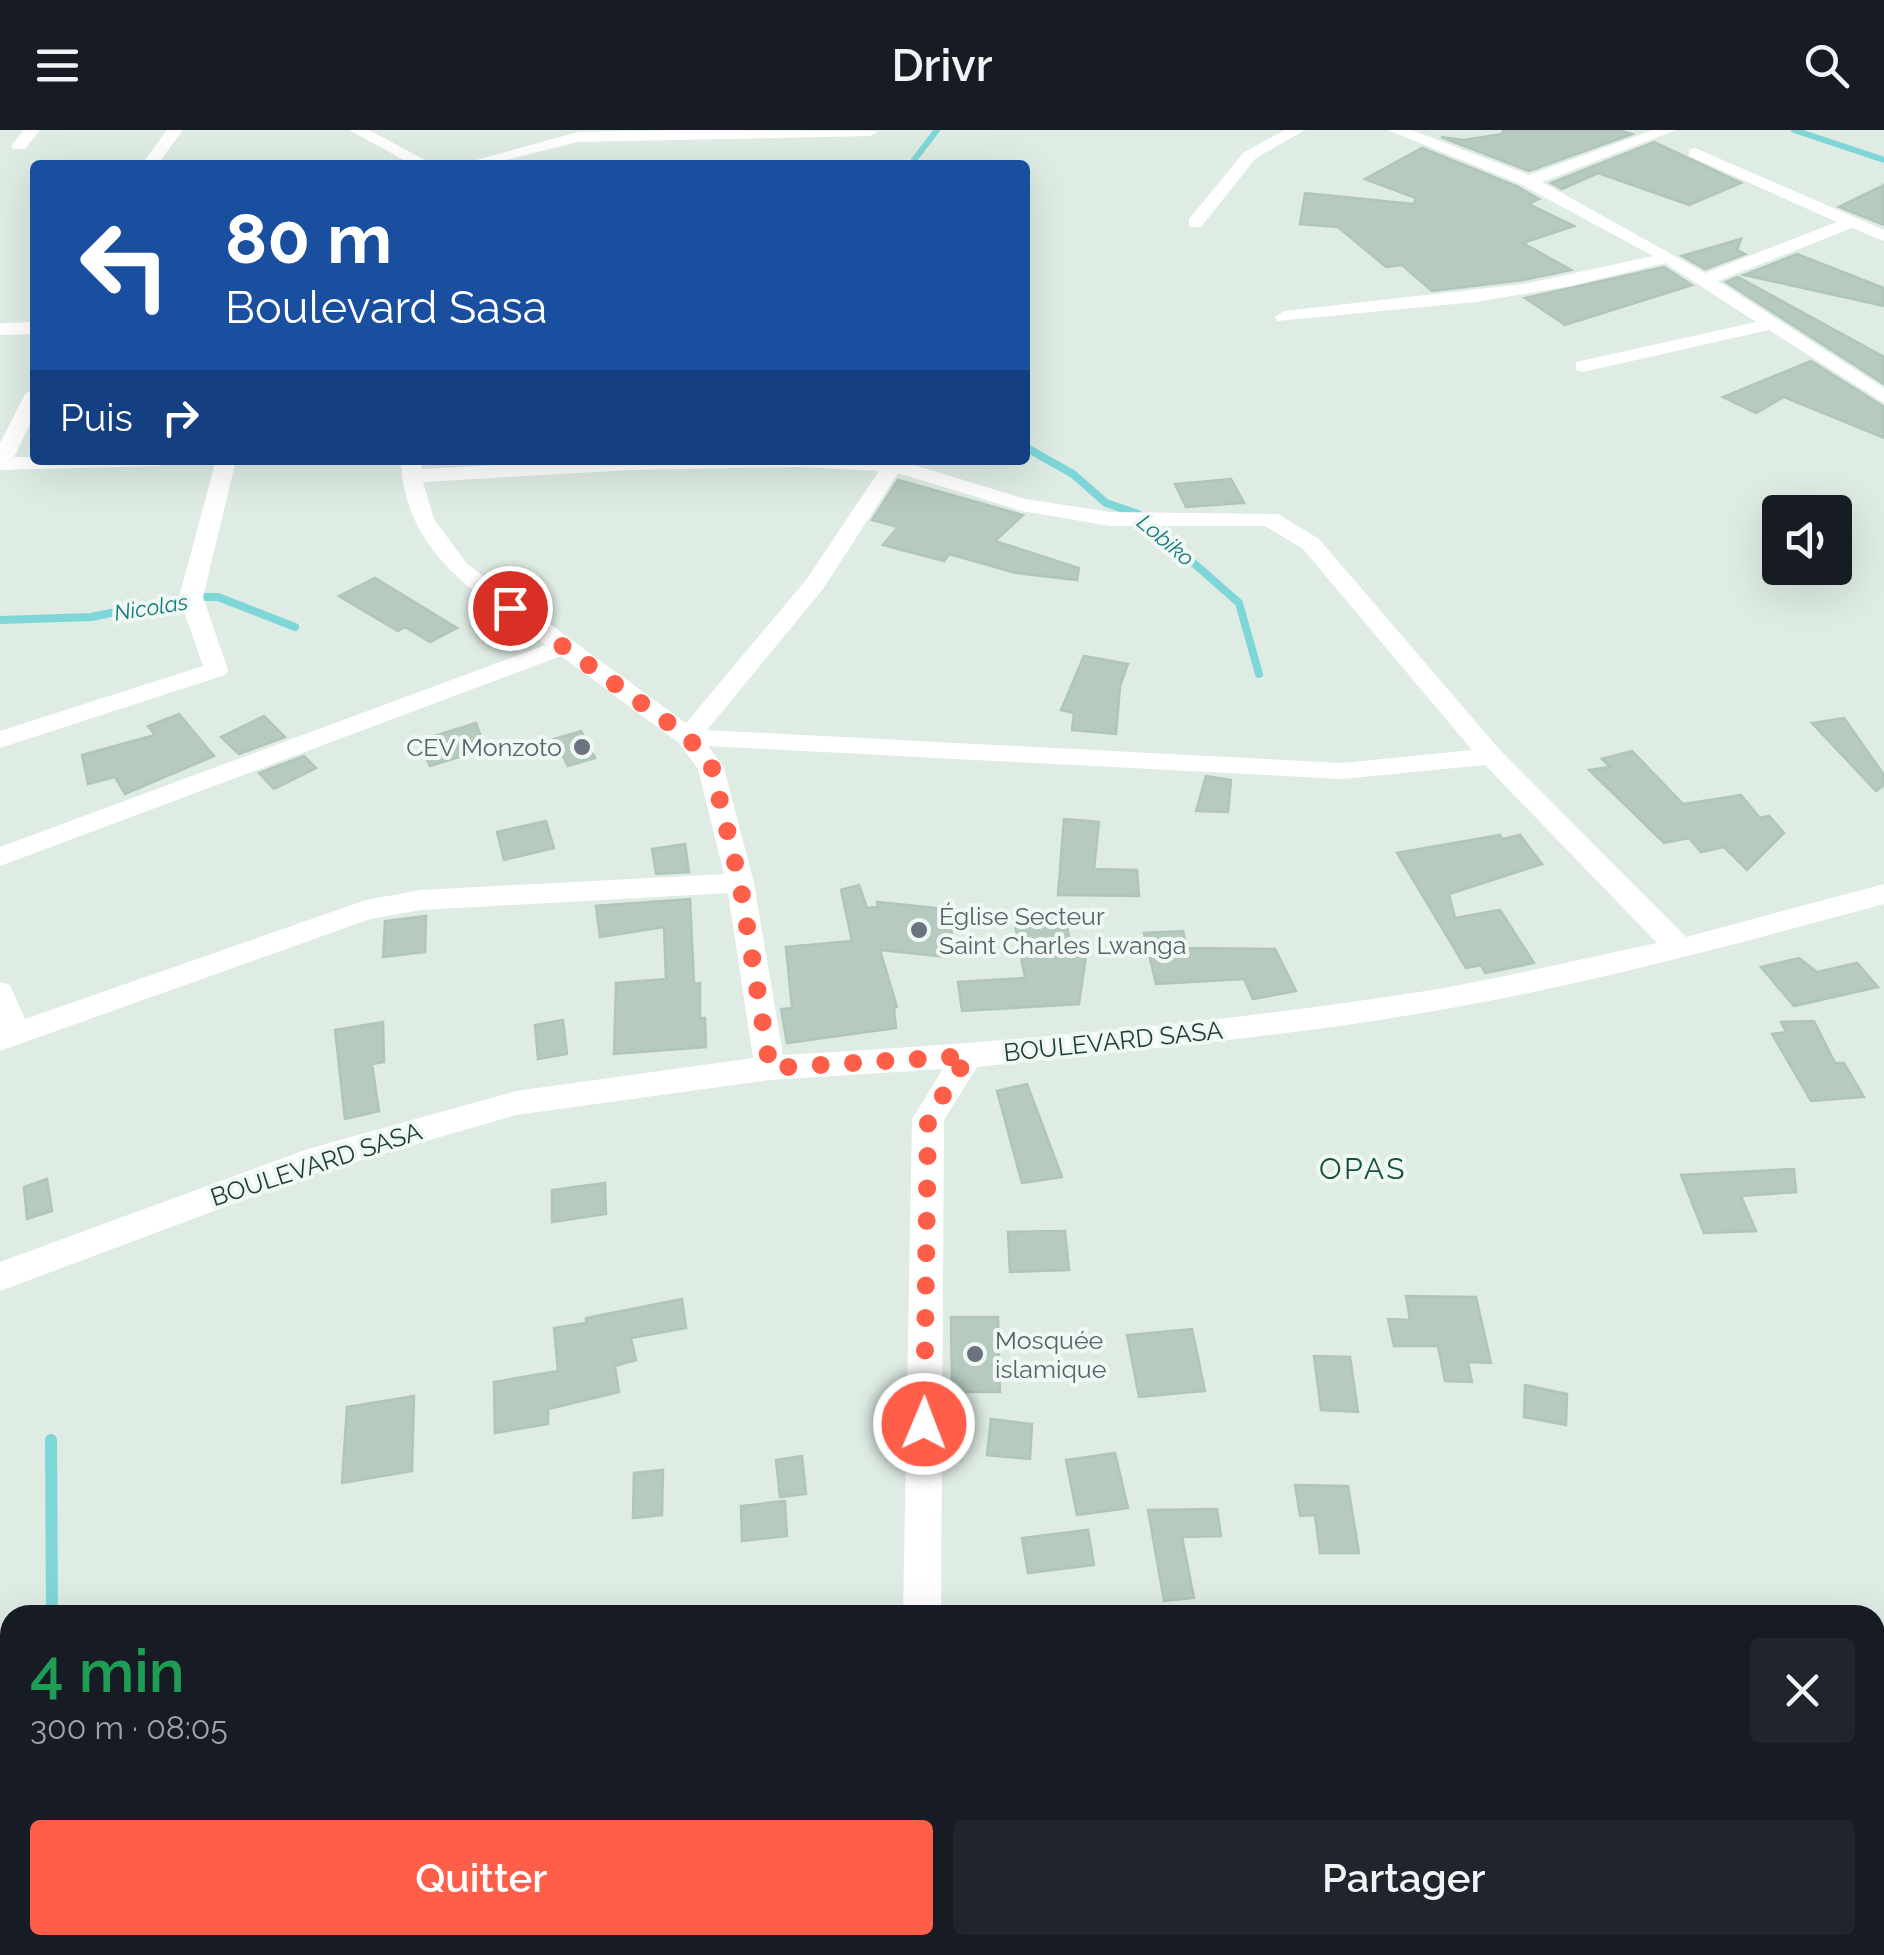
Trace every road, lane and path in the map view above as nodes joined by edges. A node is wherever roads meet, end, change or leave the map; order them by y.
1 (32, 130) edge
2 (175, 130) edge
3 (1297, 130) edge
4 (1396, 130) edge
5 (1668, 130) edge
6 (364, 131) edge
7 (870, 131) edge
8 (608, 139) edge
9 (19, 146) dead end
10 (1695, 153) dead end
11 (152, 160) edge
12 (417, 160) edge
13 (486, 160) edge
14 (1532, 180) junction
15 (1195, 222) dead end
16 (1852, 222) junction
17 (1884, 236) edge
18 (1665, 258) junction
19 (1703, 280) junction
20 (1284, 317) dead end
21 (1770, 324) junction
22 (30, 328) edge
23 (0, 329) edge
24 (1583, 366) dead end
25 (1884, 398) edge
26 (30, 404) edge
27 (30, 463) edge
28 (0, 464) edge
29 (225, 465) edge
30 (520, 465) edge
31 (893, 465) joint
32 (411, 468) edge
33 (562, 647) junction
34 (688, 737) junction
35 (0, 740) edge
36 (1491, 756) junction
37 (0, 856) edge
38 (740, 883) junction
39 (1884, 894) edge
40 (1680, 949) junction
41 (0, 993) edge
42 (8, 1037) edge
43 (968, 1056) junction
44 (770, 1068) junction
45 (0, 1277) edge
46 (922, 1605) edge

1 - 9 street
2 - 11 street
3 - 15 street
4 - 14 street
5 - 14 street
6 - 12 street
7 - 8 street
8 - 13 street
10 - 16 street
14 - 18 street
16 - 17 street
16 - 19 street
18 - 19 street
18 - 20 street
19 - 21 street
21 - 24 street
21 - 25 street
22 - 23 street
26 - 28 street
27 - 28 street
29 - 35 street
30 - 32 street
31 - 34 street
31 - 36 street
32 - 33 street
33 - 34 street
33 - 37 street
34 - 36 street
34 - 38 street
36 - 40 street
38 - 42 street
38 - 44 street
39 - 40 street, BOULEVARD SASA
40 - 43 street, BOULEVARD SASA
41 - 42 street
43 - 44 street, BOULEVARD SASA
43 - 46 street
44 - 45 street, BOULEVARD SASA

